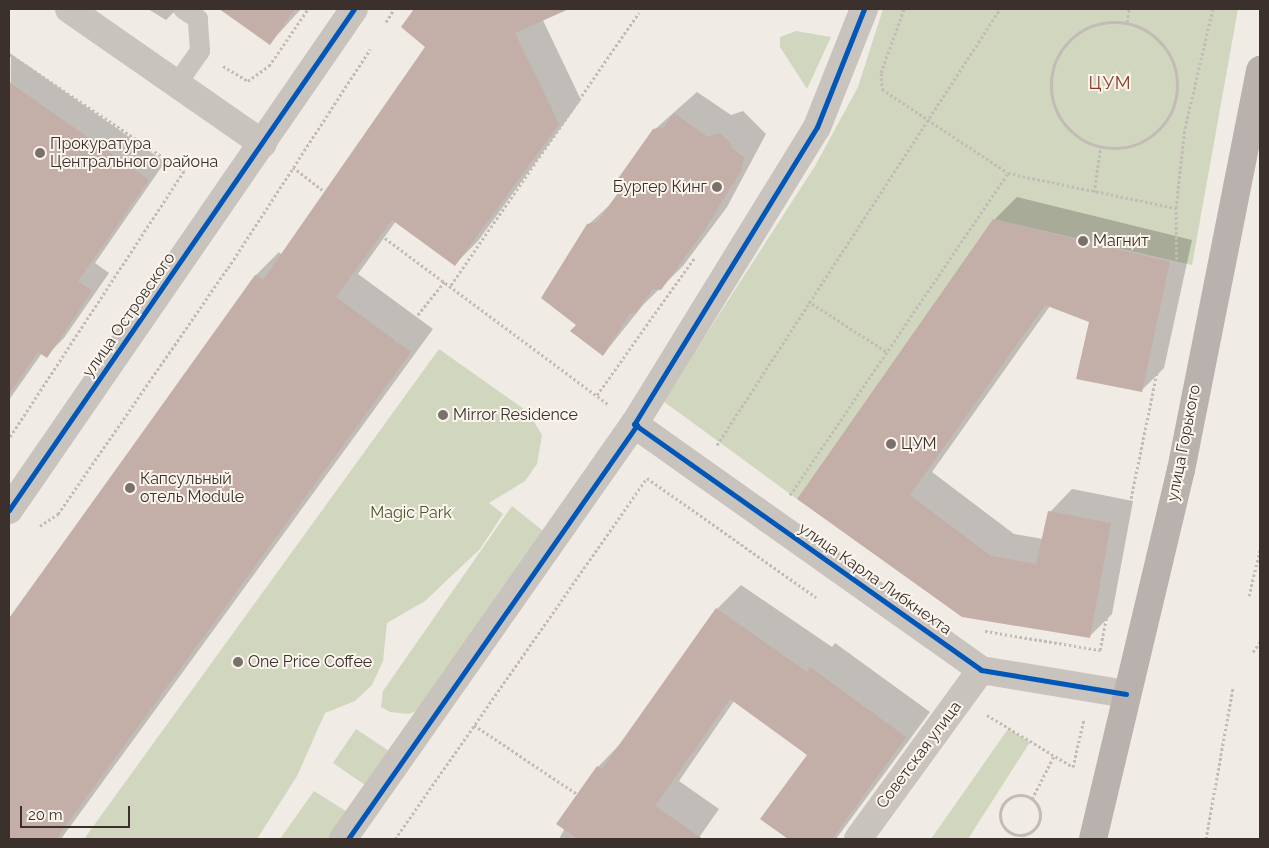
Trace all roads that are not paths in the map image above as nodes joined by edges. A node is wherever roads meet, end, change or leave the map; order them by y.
1 (69, 9) edge
2 (183, 9) edge
3 (354, 9) edge
4 (864, 9) edge
5 (1260, 70) edge
6 (176, 85) junction
7 (263, 144) junction
8 (634, 424) junction
9 (9, 510) edge
10 (981, 670) junction
11 (1126, 694) junction
12 (1096, 826) edge
13 (343, 839) edge
14 (858, 839) edge

1 - 6 street
2 - 6 lane
3 - 7 street, улица Островского
4 - 8 street
5 - 11 main road, улица Горького
6 - 7 street
7 - 9 street, улица Островского
8 - 10 street, улица Карла Либкнехта
8 - 13 street
10 - 11 street, улица Карла Либкнехта
10 - 14 street, Советская улица
11 - 12 main road, улица Горького

